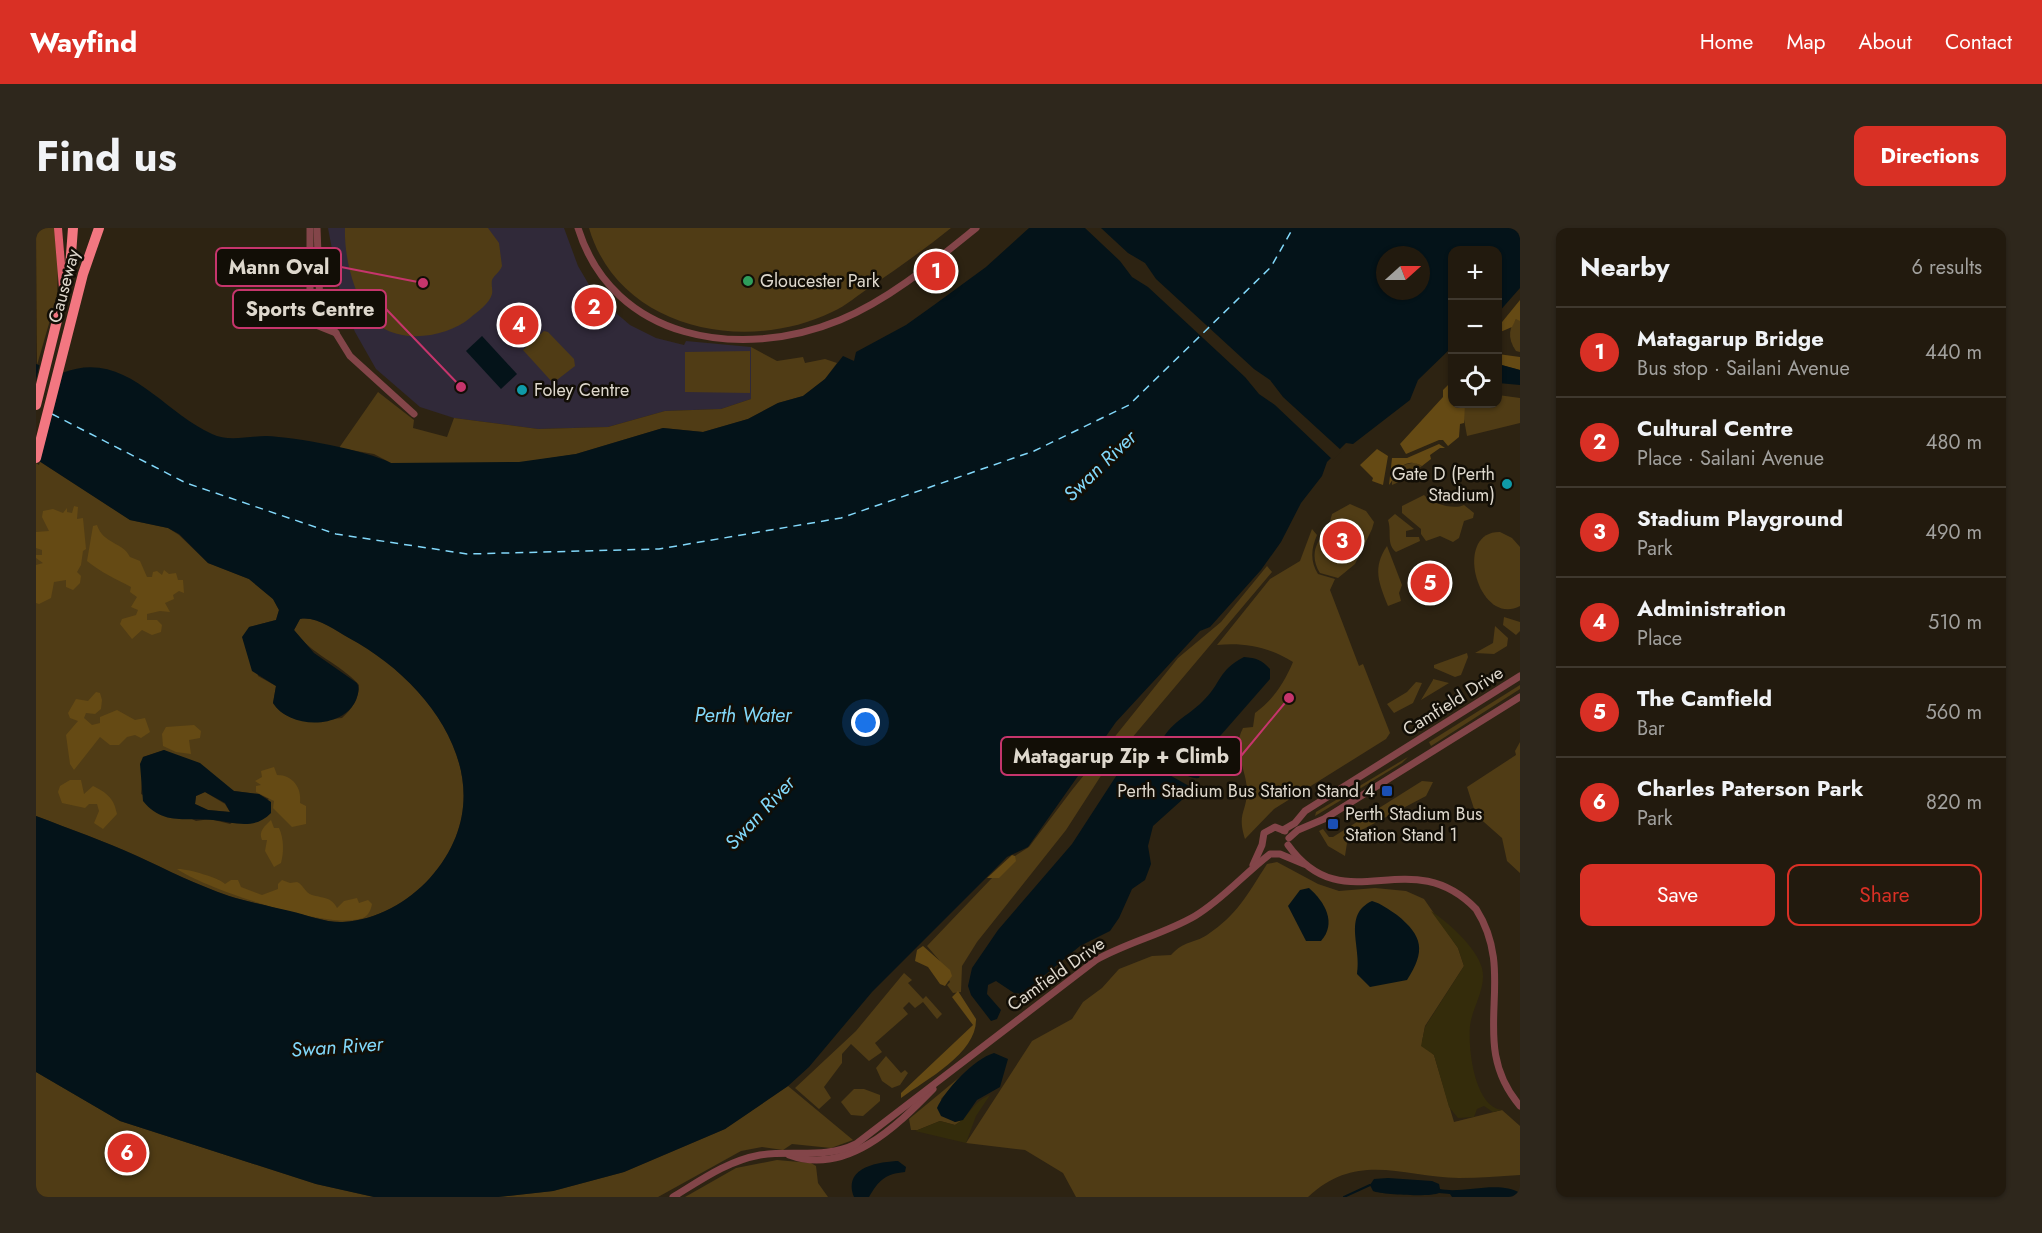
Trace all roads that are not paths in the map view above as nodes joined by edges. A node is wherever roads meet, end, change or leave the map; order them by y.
1 (58, 228) edge
2 (73, 228) edge
3 (99, 228) edge
4 (310, 228) edge
5 (317, 228) edge
6 (578, 228) edge
7 (976, 228) edge
8 (64, 292) junction
9 (304, 306) junction
10 (320, 306) junction
11 (324, 314) junction
12 (303, 321) junction
13 (316, 326) junction
14 (336, 333) junction
15 (36, 405) edge
16 (414, 414) dead end
17 (36, 458) edge
18 (1520, 676) edge
19 (1520, 697) edge
20 (1283, 830) junction
21 (1288, 842) junction
22 (1262, 845) junction
23 (1270, 854) junction
24 (1280, 854) junction
25 (1304, 864) junction
26 (1252, 867) junction
27 (1499, 943) dead end
28 (1502, 1016) dead end
29 (1520, 1106) edge
30 (673, 1197) edge

1 - 8 main road
2 - 8 highway, Causeway
3 - 17 highway, Causeway
4 - 9 street
5 - 10 street
6 - 7 street
8 - 15 highway, Causeway
9 - 10 street
9 - 12 street
9 - 12 street
10 - 11 street
11 - 13 street
11 - 14 street
12 - 13 street
13 - 14 street
14 - 16 street
18 - 20 street, Camfield Drive
19 - 21 street, Camfield Drive
20 - 21 street
20 - 22 street
21 - 24 street
21 - 25 street
22 - 23 street
22 - 26 street
23 - 24 street
23 - 26 street
24 - 25 street
25 - 27 street
26 - 30 street, Camfield Drive
28 - 29 street

